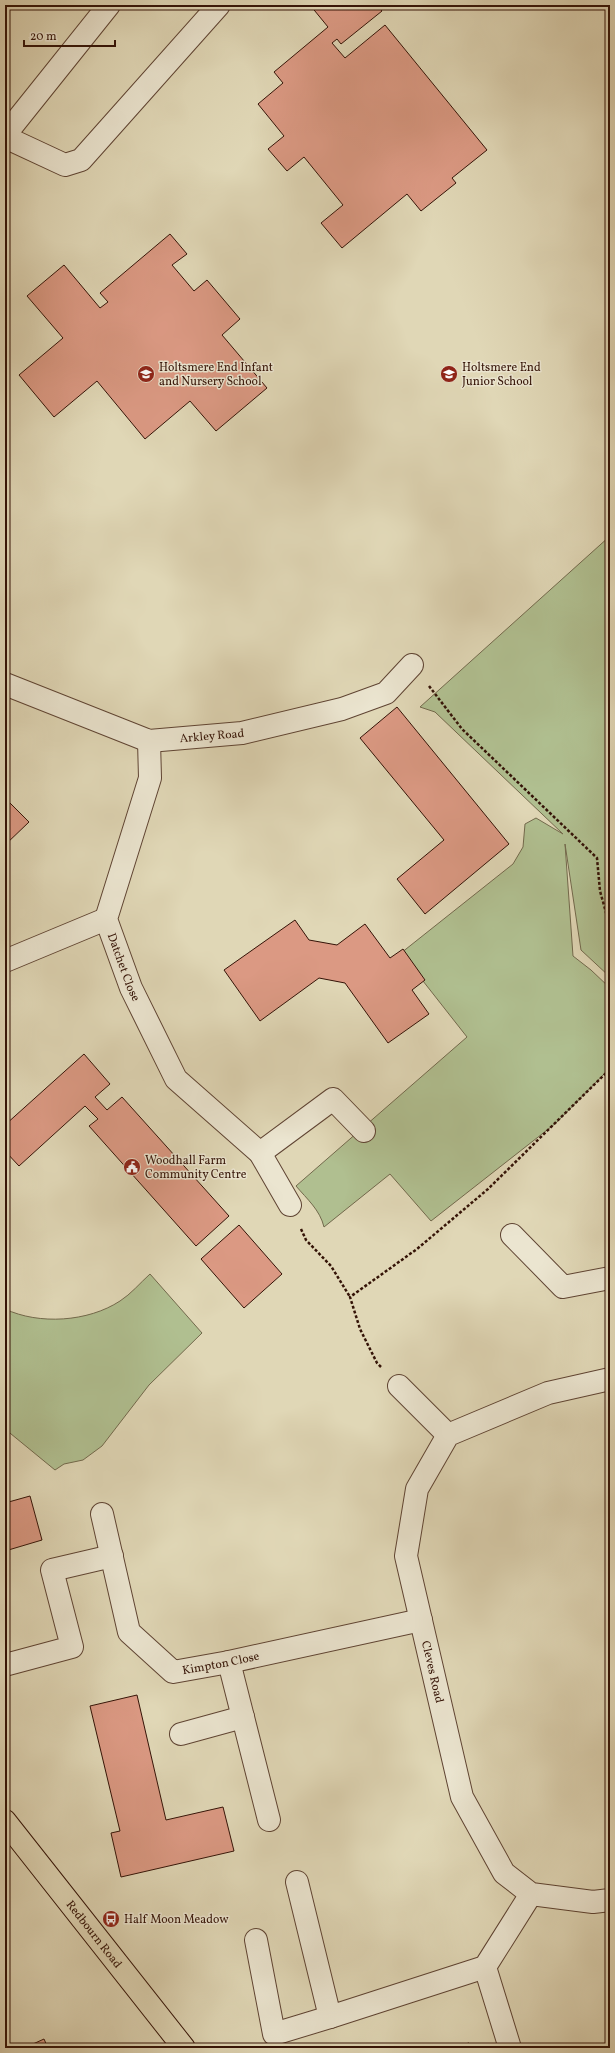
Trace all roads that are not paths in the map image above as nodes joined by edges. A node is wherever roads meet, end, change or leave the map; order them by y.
1 (109, 5) edge
2 (219, 5) edge
3 (5, 136) edge
4 (412, 665) road end
5 (5, 684) edge
6 (149, 741) junction
7 (106, 919) junction
8 (5, 962) edge
9 (364, 1131) dead end
10 (260, 1153) junction
11 (290, 1206) road end
12 (512, 1235) dead end
13 (610, 1278) edge
14 (610, 1379) edge
15 (399, 1386) road end
16 (448, 1435) junction
17 (102, 1514) dead end
18 (112, 1556) junction
19 (421, 1620) junction
20 (229, 1662) junction
21 (5, 1664) edge
22 (244, 1717) junction
23 (181, 1734) dead end
24 (269, 1820) dead end
25 (5, 1821) edge
26 (297, 1882) dead end
27 (531, 1894) junction
28 (610, 1900) edge
29 (256, 1940) dead end
30 (484, 1967) junction
31 (330, 2018) junction
32 (184, 2048) edge
33 (510, 2048) edge

1 - 3 street
2 - 3 street
4 - 6 street, Arkley Road
5 - 6 street, Arkley Road
6 - 7 street, Datchet Close
7 - 8 street
7 - 10 street, Datchet Close
9 - 10 street
10 - 11 street, Datchet Close
12 - 13 street
14 - 16 street
15 - 16 street
16 - 19 street, Cleves Road
17 - 18 street, Kimpton Close
18 - 20 street, Kimpton Close
18 - 21 street
19 - 20 street, Kimpton Close
19 - 27 street, Cleves Road
20 - 22 street
22 - 23 street
22 - 24 street
25 - 32 main road, Redbourn Road
26 - 31 street
27 - 28 street
27 - 30 street
29 - 31 street
30 - 31 street
30 - 33 street

